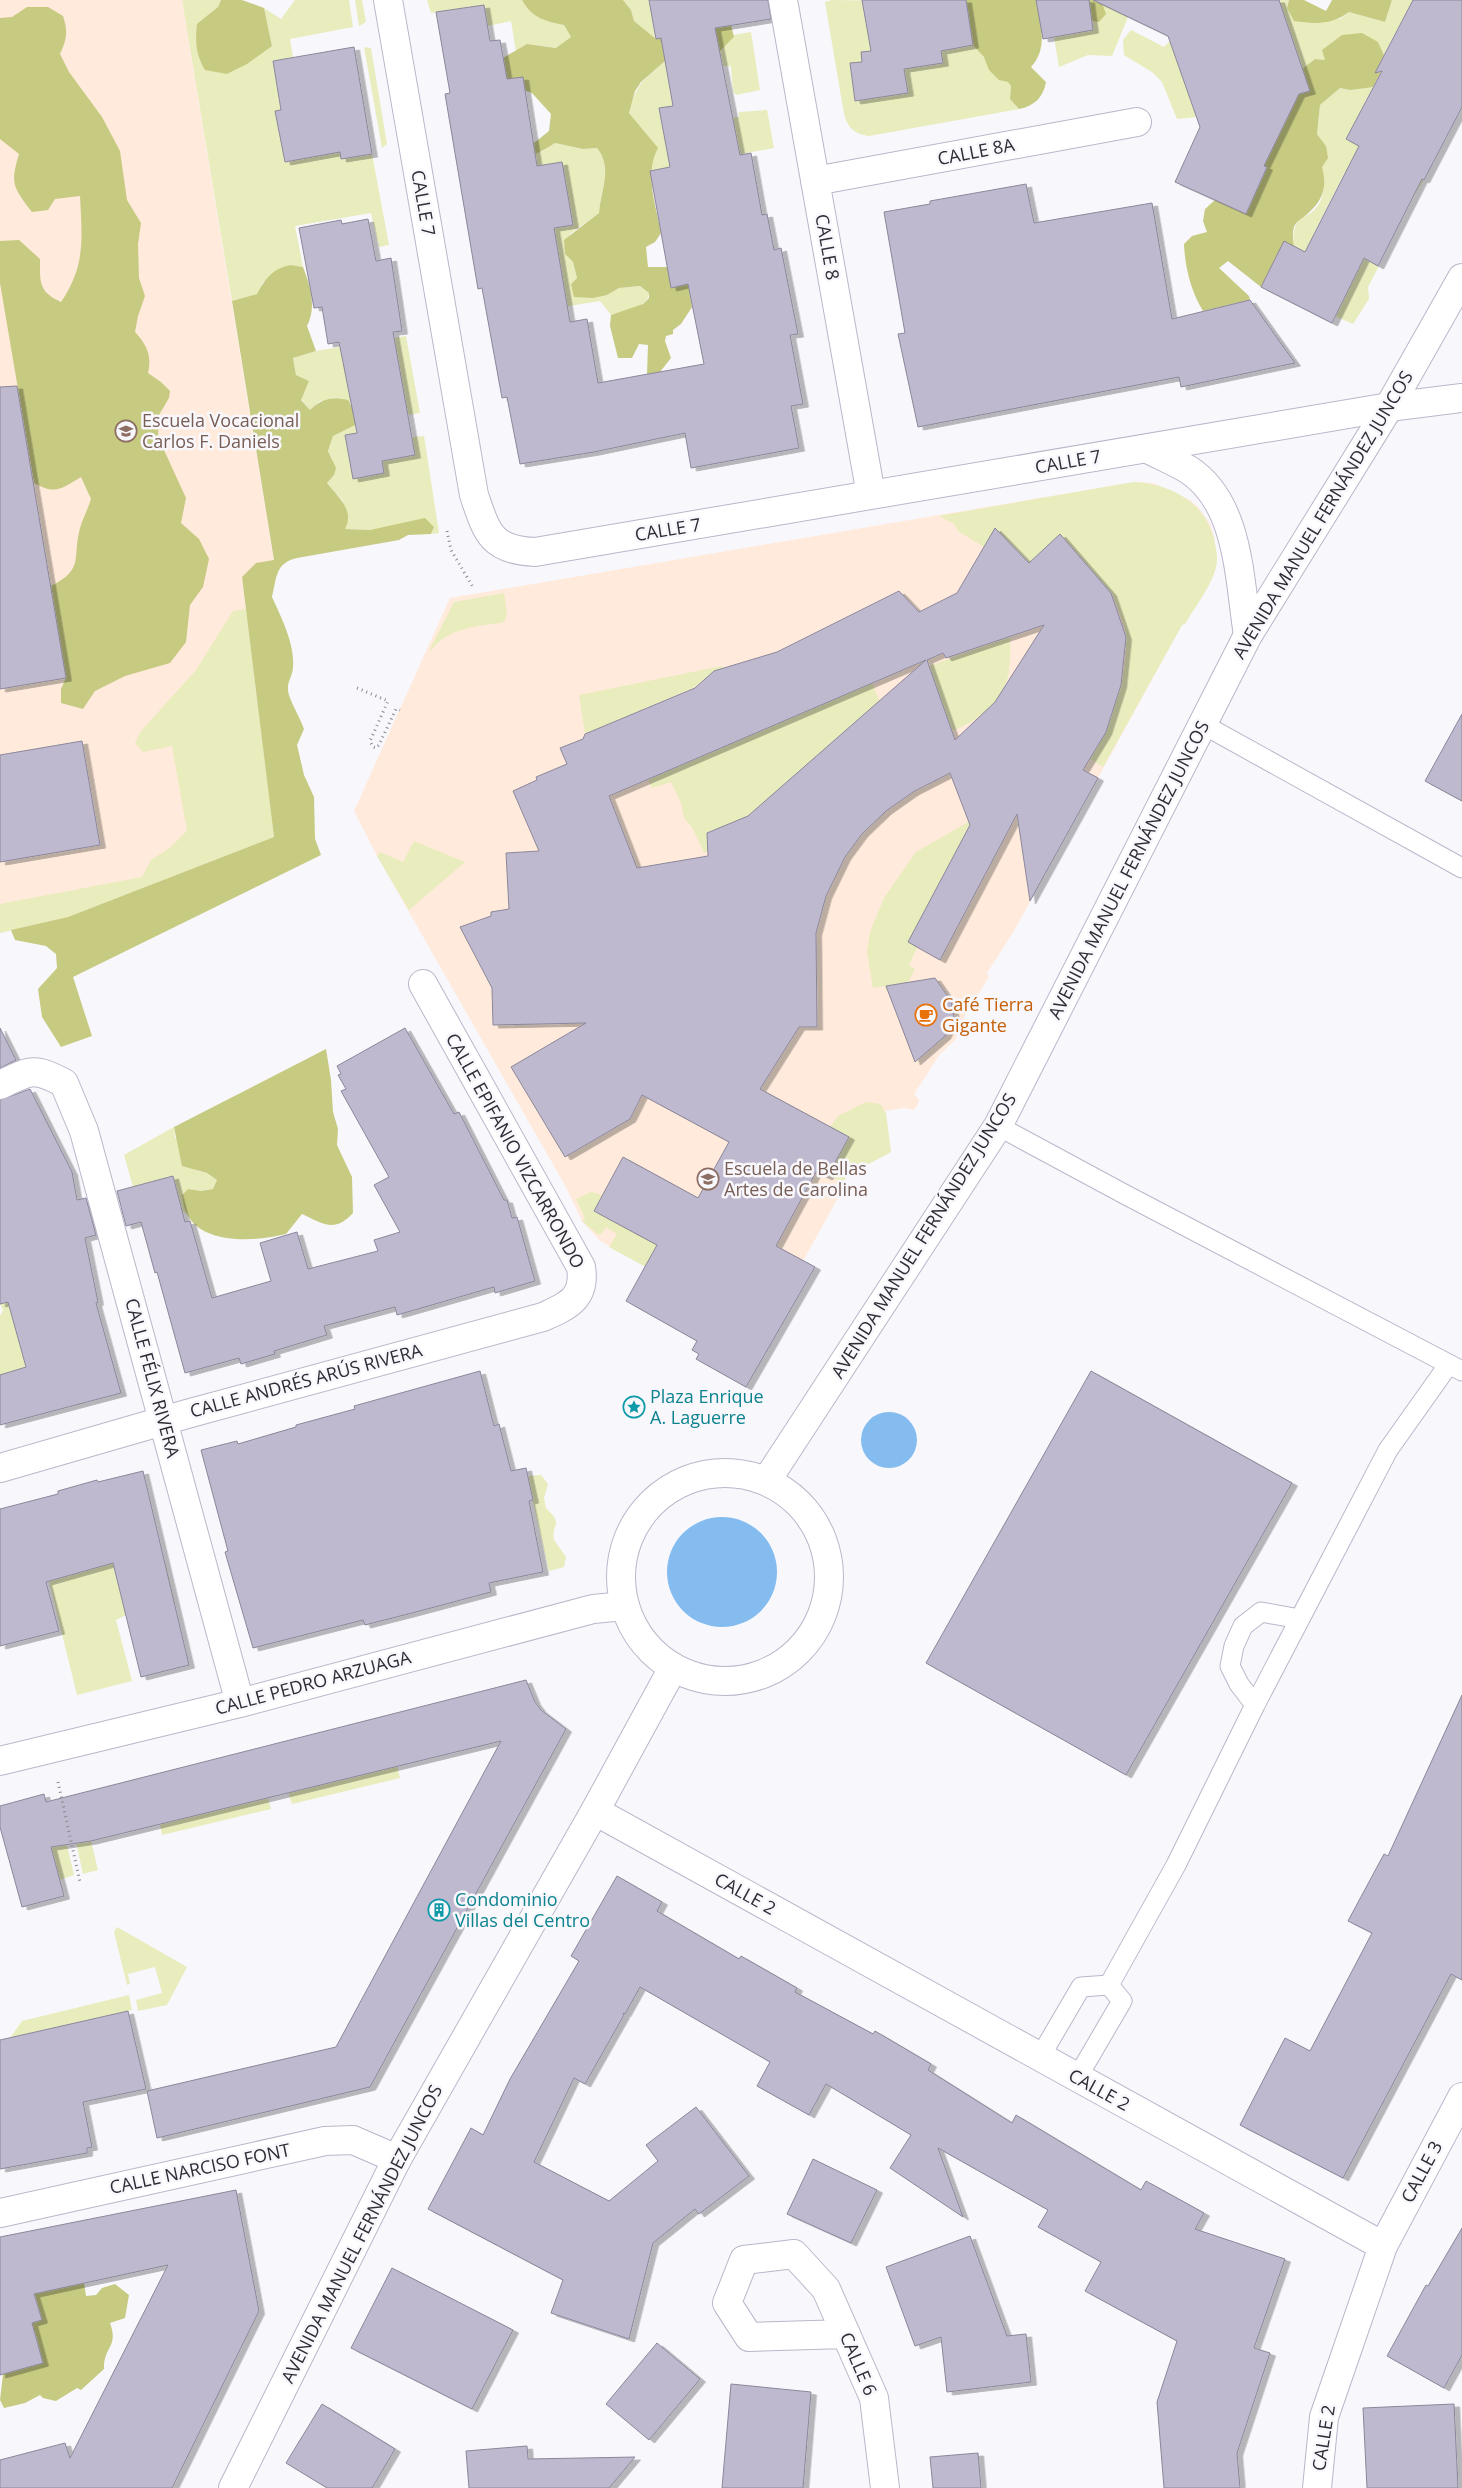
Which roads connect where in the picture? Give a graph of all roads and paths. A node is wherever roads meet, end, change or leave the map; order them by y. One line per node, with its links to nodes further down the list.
1 (388, 0): 9 (street, CALLE 7)
2 (783, 0): 4 (street, CALLE 8)
3 (1137, 122): 4 (street, CALLE 8A)
4 (815, 180): 9 (street, CALLE 8)
5 (1462, 278): 7 (street, AVENIDA MANUEL FERNÁNDEZ JUNCOS)
6 (1462, 398): 7 (street, CALLE 7)
7 (1388, 407): 8 (street, CALLE 7); 10 (street, AVENIDA MANUEL FERNÁNDEZ JUNCOS)
8 (1148, 448): 9 (street, CALLE 7); 10 (street)
9 (871, 495)
10 (1248, 635): 13 (street, AVENIDA MANUEL FERNÁNDEZ JUNCOS)
11 (357, 688): 12 (path)
12 (400, 710)
13 (1204, 725): 14 (lane); 17 (street, AVENIDA MANUEL FERNÁNDEZ JUNCOS)
14 (1462, 868)
15 (423, 984): 18 (street, CALLE EPIFANIO VIZCARRONDO)
16 (0, 1085): 20 (street, CALLE FÉLIX RIVERA)
17 (998, 1126): 19 (lane); 22 (street, AVENIDA MANUEL FERNÁNDEZ JUNCOS)
18 (498, 1329): 20 (street, CALLE ANDRÉS ARÚS RIVERA)
19 (1455, 1368): 24 (lane)
20 (164, 1420): 21 (street, CALLE ANDRÉS ARÚS RIVERA); 26 (street, CALLE FÉLIX RIVERA)
21 (0, 1468)
22 (767, 1480): 23 (street); 25 (street)
23 (625, 1606): 25 (street); 26 (street, CALLE PEDRO ARZUAGA)
24 (1300, 1619): 27 (lane); 27 (lane)
25 (673, 1668): 30 (street, AVENIDA MANUEL FERNÁNDEZ JUNCOS)
26 (240, 1702): 28 (street, CALLE PEDRO ARZUAGA)
27 (1255, 1704): 32 (lane)
28 (0, 1761)
29 (58, 1781): 31 (path)
30 (595, 1812): 33 (street, CALLE 2); 36 (street, AVENIDA MANUEL FERNÁNDEZ JUNCOS)
31 (80, 1882)
32 (1109, 1986): 33 (lane); 34 (lane)
33 (1040, 2057): 34 (street, CALLE 2)
34 (1077, 2078): 38 (street, CALLE 2)
35 (1462, 2097): 38 (street, CALLE 3)
36 (397, 2159): 37 (street, CALLE NARCISO FONT); 40 (street, AVENIDA MANUEL FERNÁNDEZ JUNCOS)
37 (0, 2213)
38 (1383, 2246): 42 (street, CALLE 2)
39 (846, 2334): 39 (street, CALLE 6); 41 (street, CALLE 6)
40 (233, 2488)
41 (885, 2488)
42 (1317, 2488)

